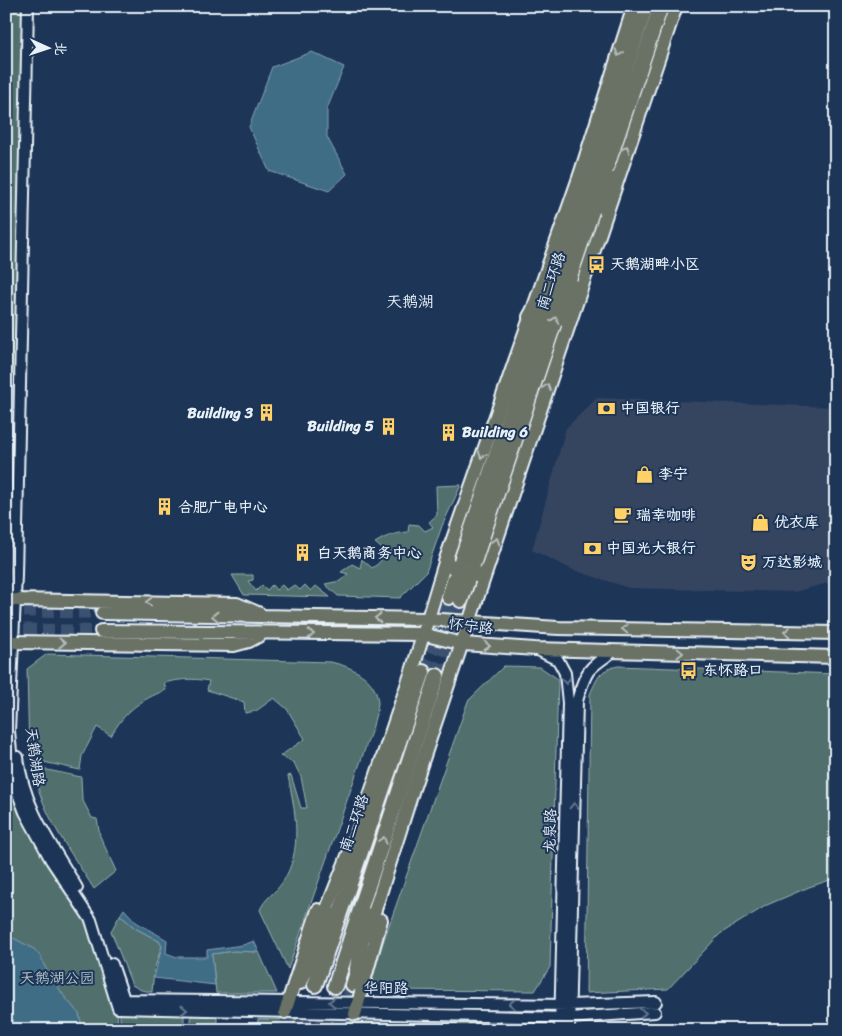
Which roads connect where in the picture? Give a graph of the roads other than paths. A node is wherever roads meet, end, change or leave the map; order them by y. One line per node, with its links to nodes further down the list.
1 (28, 6): 17 (street, 天鹅湖路)
2 (35, 6): 17 (street, 天鹅湖路)
3 (634, 6): 7 (main road, one-way to 7)
4 (646, 6): 9 (highway, 南二环路)
5 (661, 6): 9 (highway, 南二环路)
6 (676, 6): 8 (main road, one-way to 6)
7 (580, 175): 9 (highway); 10 (main road)
8 (616, 179): 9 (highway); 11 (main road)
9 (572, 251): 10 (highway); 11 (highway); 13 (highway, 南二环路)
10 (530, 317): 12 (main road, one-way to 12)
11 (568, 322): 14 (main road, one-way to 11)
12 (446, 559): 14 (main road); 20 (main road)
13 (467, 563)
14 (486, 571): 21 (main road)
15 (461, 580): 16 (highway)
16 (455, 599)
17 (17, 600): 19 (main road, one-way to 17); 26 (street, 天鹅湖路)
18 (102, 614): 19 (main road, 怀宁路, one-way to 18)
19 (265, 617): 20 (main road, 怀宁路, one-way to 19)
20 (427, 619): 21 (main road, 怀宁路); 25 (main road)
21 (471, 621): 23 (main road, 怀宁路, one-way to 21); 27 (main road)
22 (101, 631): 24 (main road, 怀宁路)
23 (836, 633)
24 (263, 634): 25 (main road, 怀宁路, one-way to 25); 26 (main road, one-way to 24)
25 (422, 634): 27 (main road, 怀宁路); 31 (main road)
26 (16, 642): 41 (street, 天鹅湖路)
27 (464, 644): 28 (main road, 怀宁路, one-way to 28); 32 (main road)
28 (535, 649): 29 (main road, 怀宁路); 42 (street, 龙泉路, one-way to 42)
29 (614, 651): 30 (main road, 怀宁路, one-way to 30); 42 (street, 龙泉路, one-way to 29)
30 (836, 657)
31 (418, 670): 34 (highway, 南二环路); 37 (main road); 43 (main road)
32 (452, 674): 36 (main road); 44 (main road)
33 (437, 676): 35 (highway, one-way to 33)
34 (364, 844): 37 (highway); 38 (highway, 南二环路)
35 (373, 872): 36 (highway); 40 (highway)
36 (357, 968): 39 (main road)
37 (300, 984)
38 (315, 985)
39 (352, 985)
40 (335, 986)
41 (121, 1004): 43 (street, 华阳路)
42 (565, 1005): 44 (street, 华阳路, one-way to 44); 45 (street, 龙泉路); 45 (street, 华阳路, one-way to 42)
43 (286, 1007): 44 (street, 华阳路)
44 (356, 1008): 45 (street, 华阳路)
45 (565, 1018): 46 (street, 龙泉路); 47 (street, 龙泉路)
46 (560, 1030)
47 (569, 1030)

